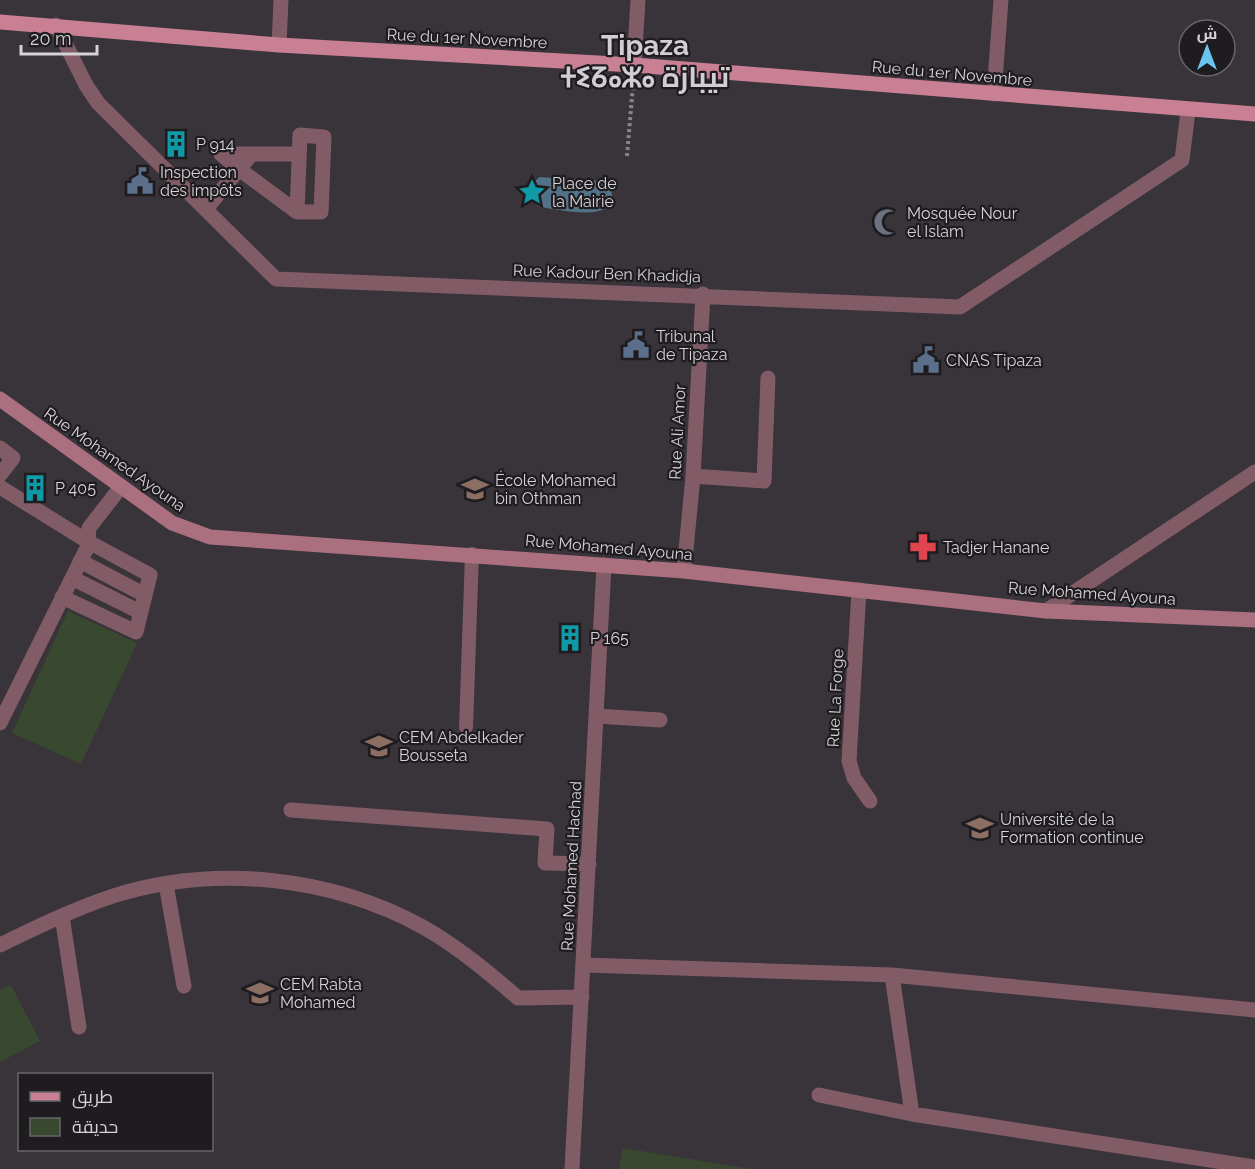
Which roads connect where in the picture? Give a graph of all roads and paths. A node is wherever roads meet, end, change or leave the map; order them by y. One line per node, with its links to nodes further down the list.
1 (281, 0): 6 (street)
2 (638, 0): 7 (street)
3 (1001, 0): 8 (street)
4 (0, 22): 5 (main road, Rue du 1er Novembre)
5 (56, 25): 6 (main road, Rue du 1er Novembre); 15 (street, Rue Kadour Ben Khadidja)
6 (279, 45): 7 (main road, Rue du 1er Novembre)
7 (634, 65): 8 (main road, Rue du 1er Novembre); 13 (path)
8 (994, 94): 9 (main road, Rue du 1er Novembre)
9 (1188, 111): 10 (main road, Rue du 1er Novembre); 17 (street, Rue Kadour Ben Khadidja)
10 (1255, 114)
11 (252, 154): 12 (street); 14 (street); 14 (street)
12 (299, 154): 16 (street); 16 (street)
13 (627, 156)
14 (239, 169): 15 (street); 16 (street)
15 (206, 209): 17 (street, Rue Kadour Ben Khadidja)
16 (297, 212)
17 (703, 294): 23 (street, Rue Ali Amor)
18 (768, 378): 23 (street)
19 (0, 399): 25 (main road, Rue Mohamed Ayouna)
20 (0, 448): 22 (street)
21 (1255, 472): 35 (street)
22 (0, 475)
23 (693, 476): 30 (street, Rue Ali Amor)
24 (0, 487): 26 (street)
25 (120, 488): 26 (street); 27 (main road, Rue Mohamed Ayouna)
26 (87, 541): 28 (street); 33 (street)
27 (472, 554): 29 (main road, Rue Mohamed Ayouna); 41 (lane)
28 (80, 561): 31 (street); 33 (street)
29 (604, 565): 30 (main road, Rue Mohamed Ayouna); 38 (street, Rue Mohamed Hachad)
30 (684, 571): 32 (main road, Rue Mohamed Ayouna)
31 (72, 578): 34 (street); 36 (street)
32 (859, 590): 35 (main road, Rue Mohamed Ayouna); 42 (street, Rue La Forge)
33 (145, 595): 36 (street)
34 (62, 597): 36 (street); 40 (street)
35 (1046, 611): 37 (main road, Rue Mohamed Ayouna)
36 (140, 612)
37 (1255, 620)
38 (596, 716): 39 (street); 44 (street, Rue Mohamed Hachad)
39 (660, 720)
40 (0, 723)
41 (465, 727)
42 (870, 801)
43 (291, 810): 44 (street)
44 (589, 864): 48 (street, Rue Mohamed Hachad)
45 (166, 884): 46 (street); 50 (street); 51 (street)
46 (62, 916): 47 (street); 53 (street)
47 (0, 945)
48 (584, 965): 49 (street); 51 (street, Rue Mohamed Hachad)
49 (892, 975): 52 (street); 55 (street)
50 (184, 986)
51 (582, 998): 57 (street, Rue Mohamed Hachad)
52 (1255, 1010)
53 (79, 1027)
54 (819, 1095): 55 (street)
55 (912, 1114): 56 (street)
56 (1255, 1167)
57 (572, 1169)

